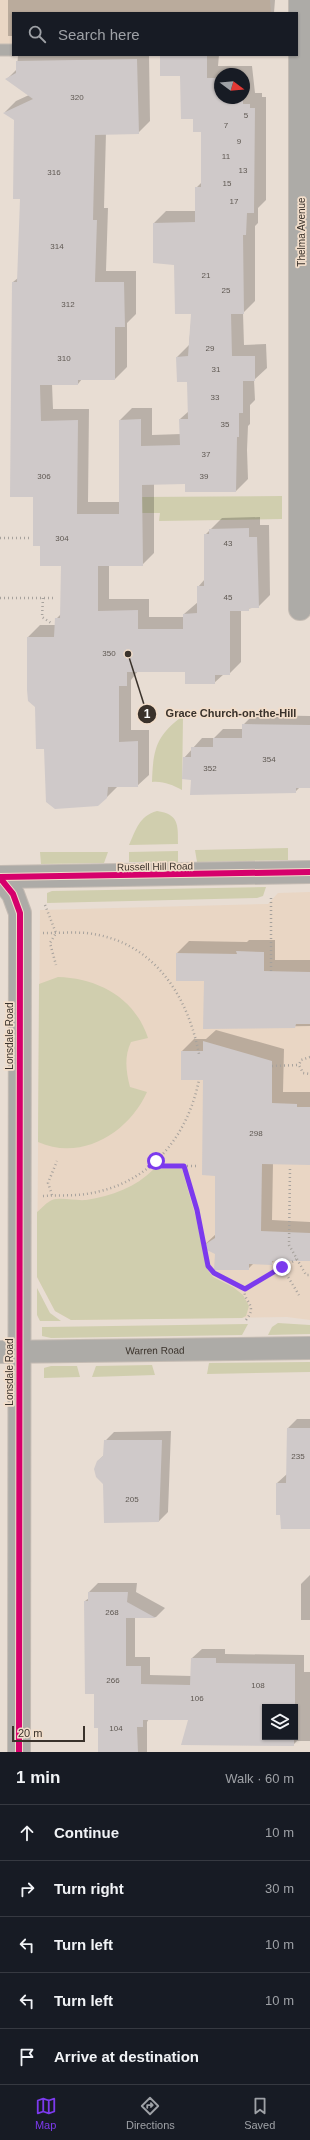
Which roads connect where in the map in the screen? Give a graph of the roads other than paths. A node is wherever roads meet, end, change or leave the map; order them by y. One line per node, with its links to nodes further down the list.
1 (300, 0): 4 (street, Thelma Avenue)
2 (0, 50): 3 (lane)
3 (12, 50)
4 (300, 609)
5 (310, 872): 6 (street, Russell Hill Road)
6 (0, 878): 8 (street, Lonsdale Road)
7 (310, 1348): 8 (street, Warren Road)
8 (10, 1353): 9 (street, Lonsdale Road)
9 (19, 1752)

